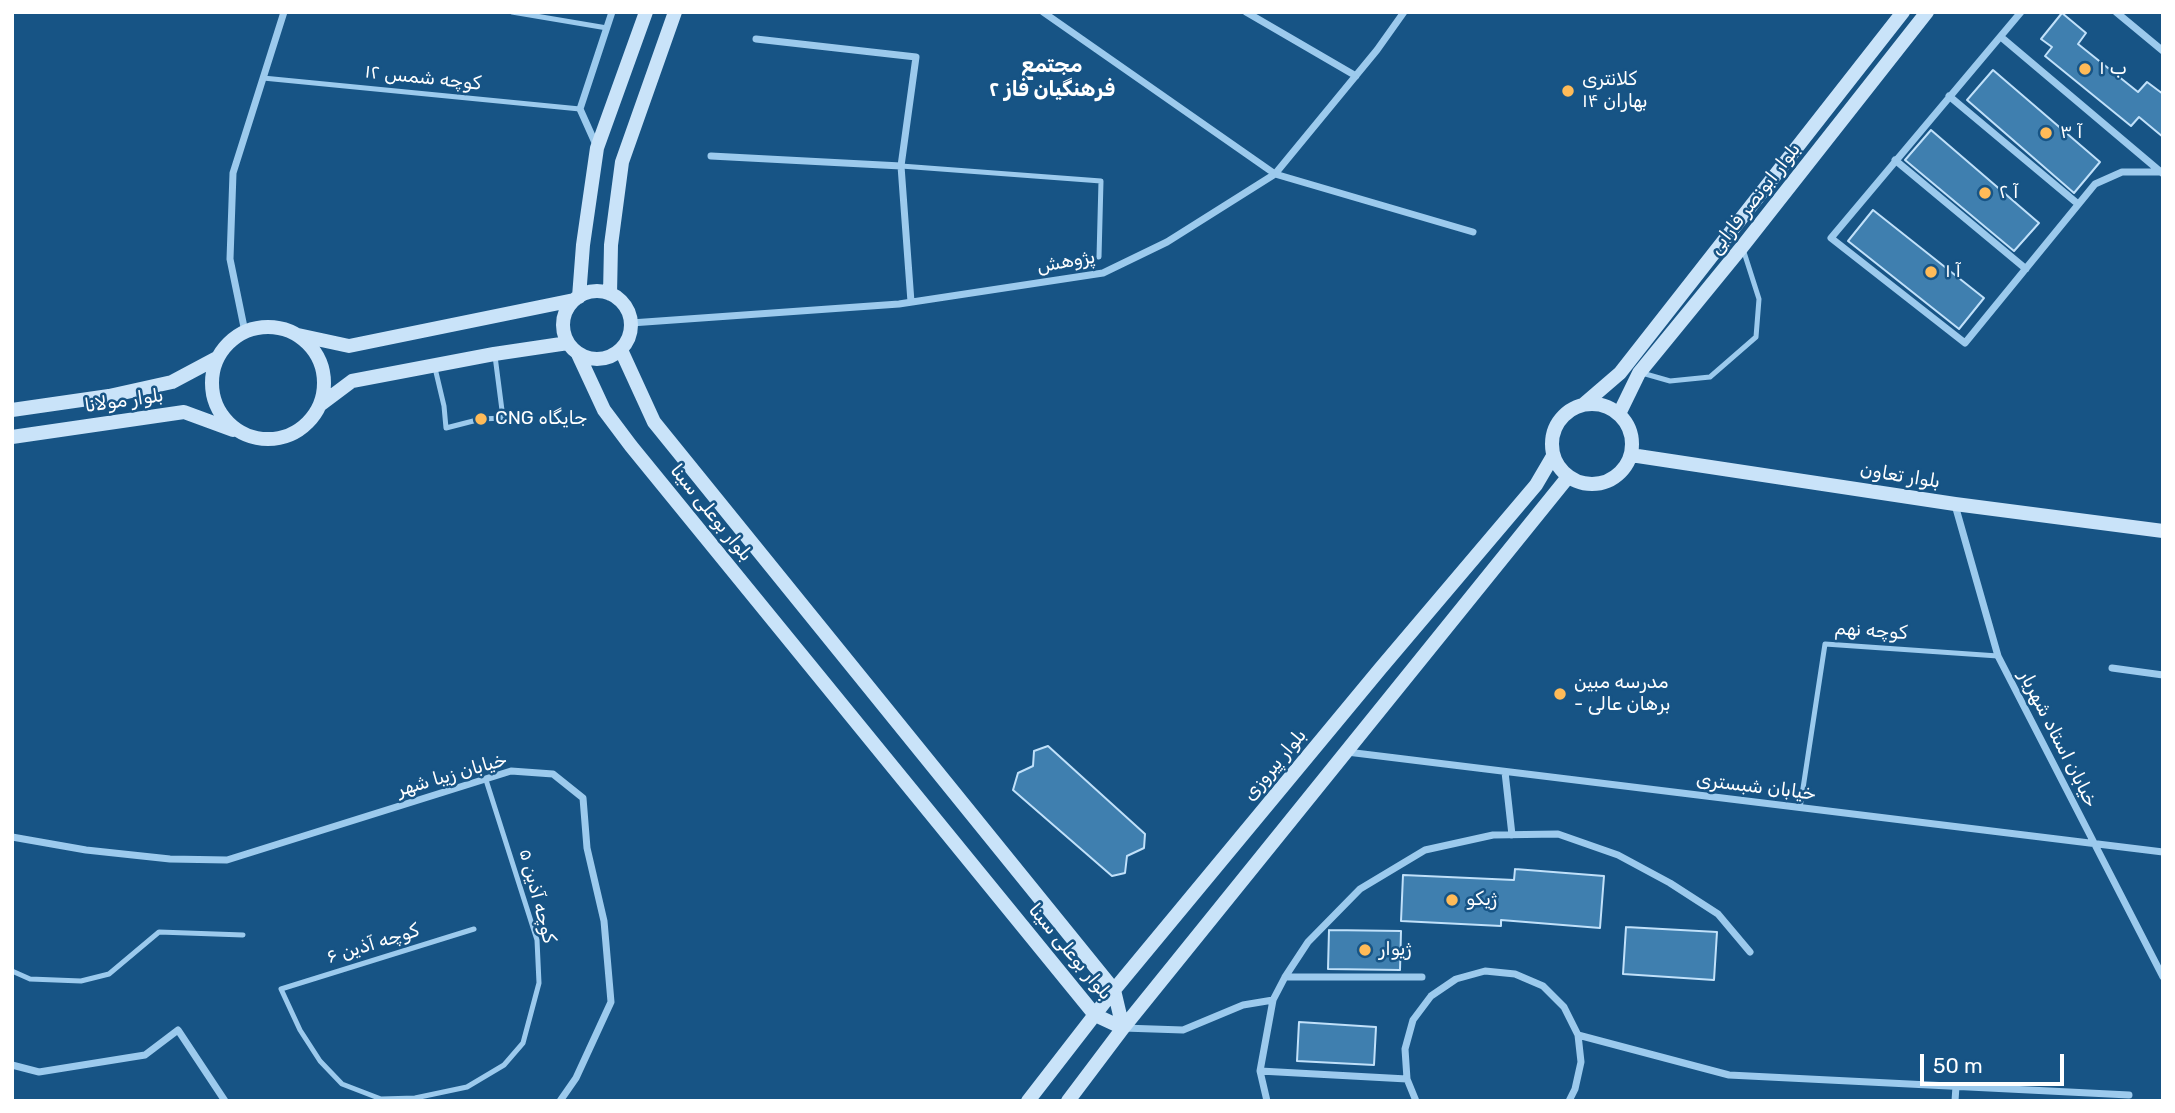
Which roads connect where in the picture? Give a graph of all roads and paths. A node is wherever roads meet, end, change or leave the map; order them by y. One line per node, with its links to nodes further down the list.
1 (284, 12): 18 (street)
2 (512, 12): 13 (lane)
3 (612, 12): 13 (street)
4 (646, 12): 21 (street)
5 (675, 12): 33 (street)
6 (1043, 12): 26 (street)
7 (1246, 12): 17 (street)
8 (1405, 12): 17 (street, پژوهش)
9 (1903, 12): 29 (street, بلوار ابونصر فارابی)
10 (1927, 12): 30 (street, بلوار ابونصر فارابی)
11 (2021, 12): 14 (street)
12 (2116, 12): 16 (street)
13 (607, 28): 20 (street)
14 (2001, 37): 19 (street); 25 (street)
15 (756, 39): 24 (street)
16 (2163, 51)
17 (1356, 76): 26 (street, پژوهش)
18 (263, 78): 20 (lane, کوچه شمس ۱۲); 37 (street)
19 (1948, 96): 23 (street); 27 (street)
20 (580, 109): 21 (street)
21 (597, 148): 34 (street)
22 (711, 156): 24 (street)
23 (1895, 160): 32 (street); 32 (street)
24 (901, 166): 31 (lane); 35 (street)
25 (2162, 173): 27 (street)
26 (1275, 174): 28 (street); 35 (street, پژوهش)
27 (2078, 204): 32 (street)
28 (1473, 232)
29 (1728, 235): 30 (street); 45 (street, بلوار ابونصر فارابی)
30 (1742, 247): 44 (street, بلوار ابونصر فارابی); 44 (lane)
31 (1099, 257)
32 (2026, 269)
33 (610, 294): 34 (street); 36 (street)
34 (577, 298): 38 (street); 39 (street)
35 (911, 302): 36 (street, پژوهش)
36 (631, 323): 40 (street)
37 (245, 332): 38 (street); 42 (street)
38 (294, 334): 46 (street)
39 (573, 348): 40 (street); 41 (street); 77 (street, بلوار بوعلی سینا)
40 (621, 350): 75 (street, بلوار بوعلی سینا)
41 (495, 354): 43 (street); 43 (lane)
42 (217, 358): 47 (street, بلوار مولانا); 49 (street)
43 (434, 365): 46 (street)
44 (1639, 373): 48 (street, بلوار ابونصر فارابی)
45 (1584, 404): 48 (street); 52 (street)
46 (320, 405): 49 (street)
47 (12, 410)
48 (1619, 414): 51 (street)
49 (238, 432): 50 (street, بلوار مولانا)
50 (12, 437)
51 (1631, 455): 53 (street); 54 (street, بلوار تعاون)
52 (1553, 456): 53 (street); 75 (street, بلوار پیروزی)
53 (1568, 477): 59 (street)
54 (1955, 504): 55 (street, بلوار تعاون); 56 (street, خیابان استاد شهریار)
55 (2163, 531)
56 (1998, 656): 62 (lane, کوچه نهم); 65 (street, خیابان استاد شهریار)
57 (2112, 668): 58 (street)
58 (2163, 675)
59 (1346, 752): 60 (street, خیابان شبستری); 78 (street)
60 (1505, 772): 62 (street, خیابان شبستری); 63 (street)
61 (486, 780): 64 (street, خیابان زیبا شهر); 74 (lane, کوچه آذین ۵); 86 (street, خیابان زیبا شهر)
62 (1800, 808): 65 (street, خیابان شبستری)
63 (1512, 835): 69 (street); 71 (street)
64 (12, 837)
65 (2094, 843): 66 (street, خیابان شبستری); 73 (street, خیابان استاد شهریار)
66 (2163, 852)
67 (474, 929): 74 (lane, کوچه آذین ۶)
68 (243, 935): 70 (lane)
69 (1750, 952)
70 (12, 971)
71 (1285, 977): 72 (street); 76 (street)
72 (1422, 977)
73 (2163, 977)
74 (281, 989)
75 (1114, 990): 77 (street, بلوار پیروزی); 78 (street, بلوار بوعلی سینا)
76 (1273, 1000): 78 (street); 81 (street)
77 (1095, 1015): 78 (street, بلوار بوعلی سینا); 87 (street, بلوار پیروزی)
78 (1123, 1028): 88 (street)
79 (1578, 1035): 82 (street); 83 (street); 91 (street)
80 (12, 1065): 85 (street)
81 (1260, 1071): 82 (street); 89 (street)
82 (1407, 1079): 90 (street)
83 (1956, 1086): 84 (street); 92 (street)
84 (2129, 1095)
85 (225, 1101)
86 (561, 1101)
87 (1028, 1101)
88 (1068, 1101)
89 (1267, 1101)
90 (1416, 1101)
91 (1569, 1101)
92 (1955, 1101)

